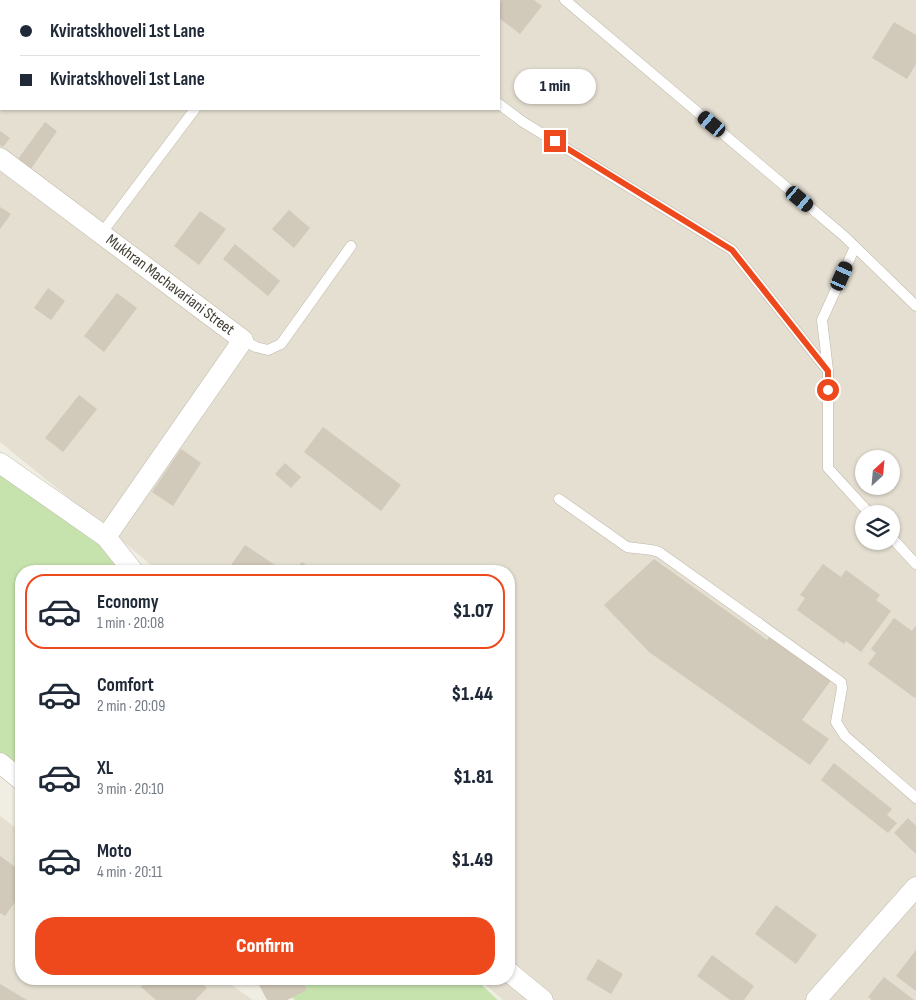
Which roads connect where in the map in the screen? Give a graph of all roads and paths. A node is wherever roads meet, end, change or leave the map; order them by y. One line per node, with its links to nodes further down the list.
1 (565, 0): 7 (lane)
2 (500, 105): 10 (lane)
3 (194, 110): 5 (lane)
4 (0, 158): 5 (street, Mukhran Machavariani Street)
5 (101, 234): 9 (street, Mukhran Machavariani Street)
6 (351, 246): 9 (lane)
7 (855, 247): 8 (lane); 10 (lane)
8 (916, 306)
9 (243, 340): 14 (street, Mukhran Machavariani Street)
10 (828, 371): 13 (lane)
11 (0, 463): 14 (street)
12 (560, 500): 20 (lane)
13 (862, 505)
14 (106, 537): 17 (street)
15 (900, 547): 16 (lane)
16 (916, 564)
17 (128, 565)
18 (0, 763): 19 (street)
19 (15, 775)
20 (916, 798)
21 (916, 887): 24 (street)
22 (515, 977): 23 (street)
23 (543, 1000)
24 (816, 1000)

